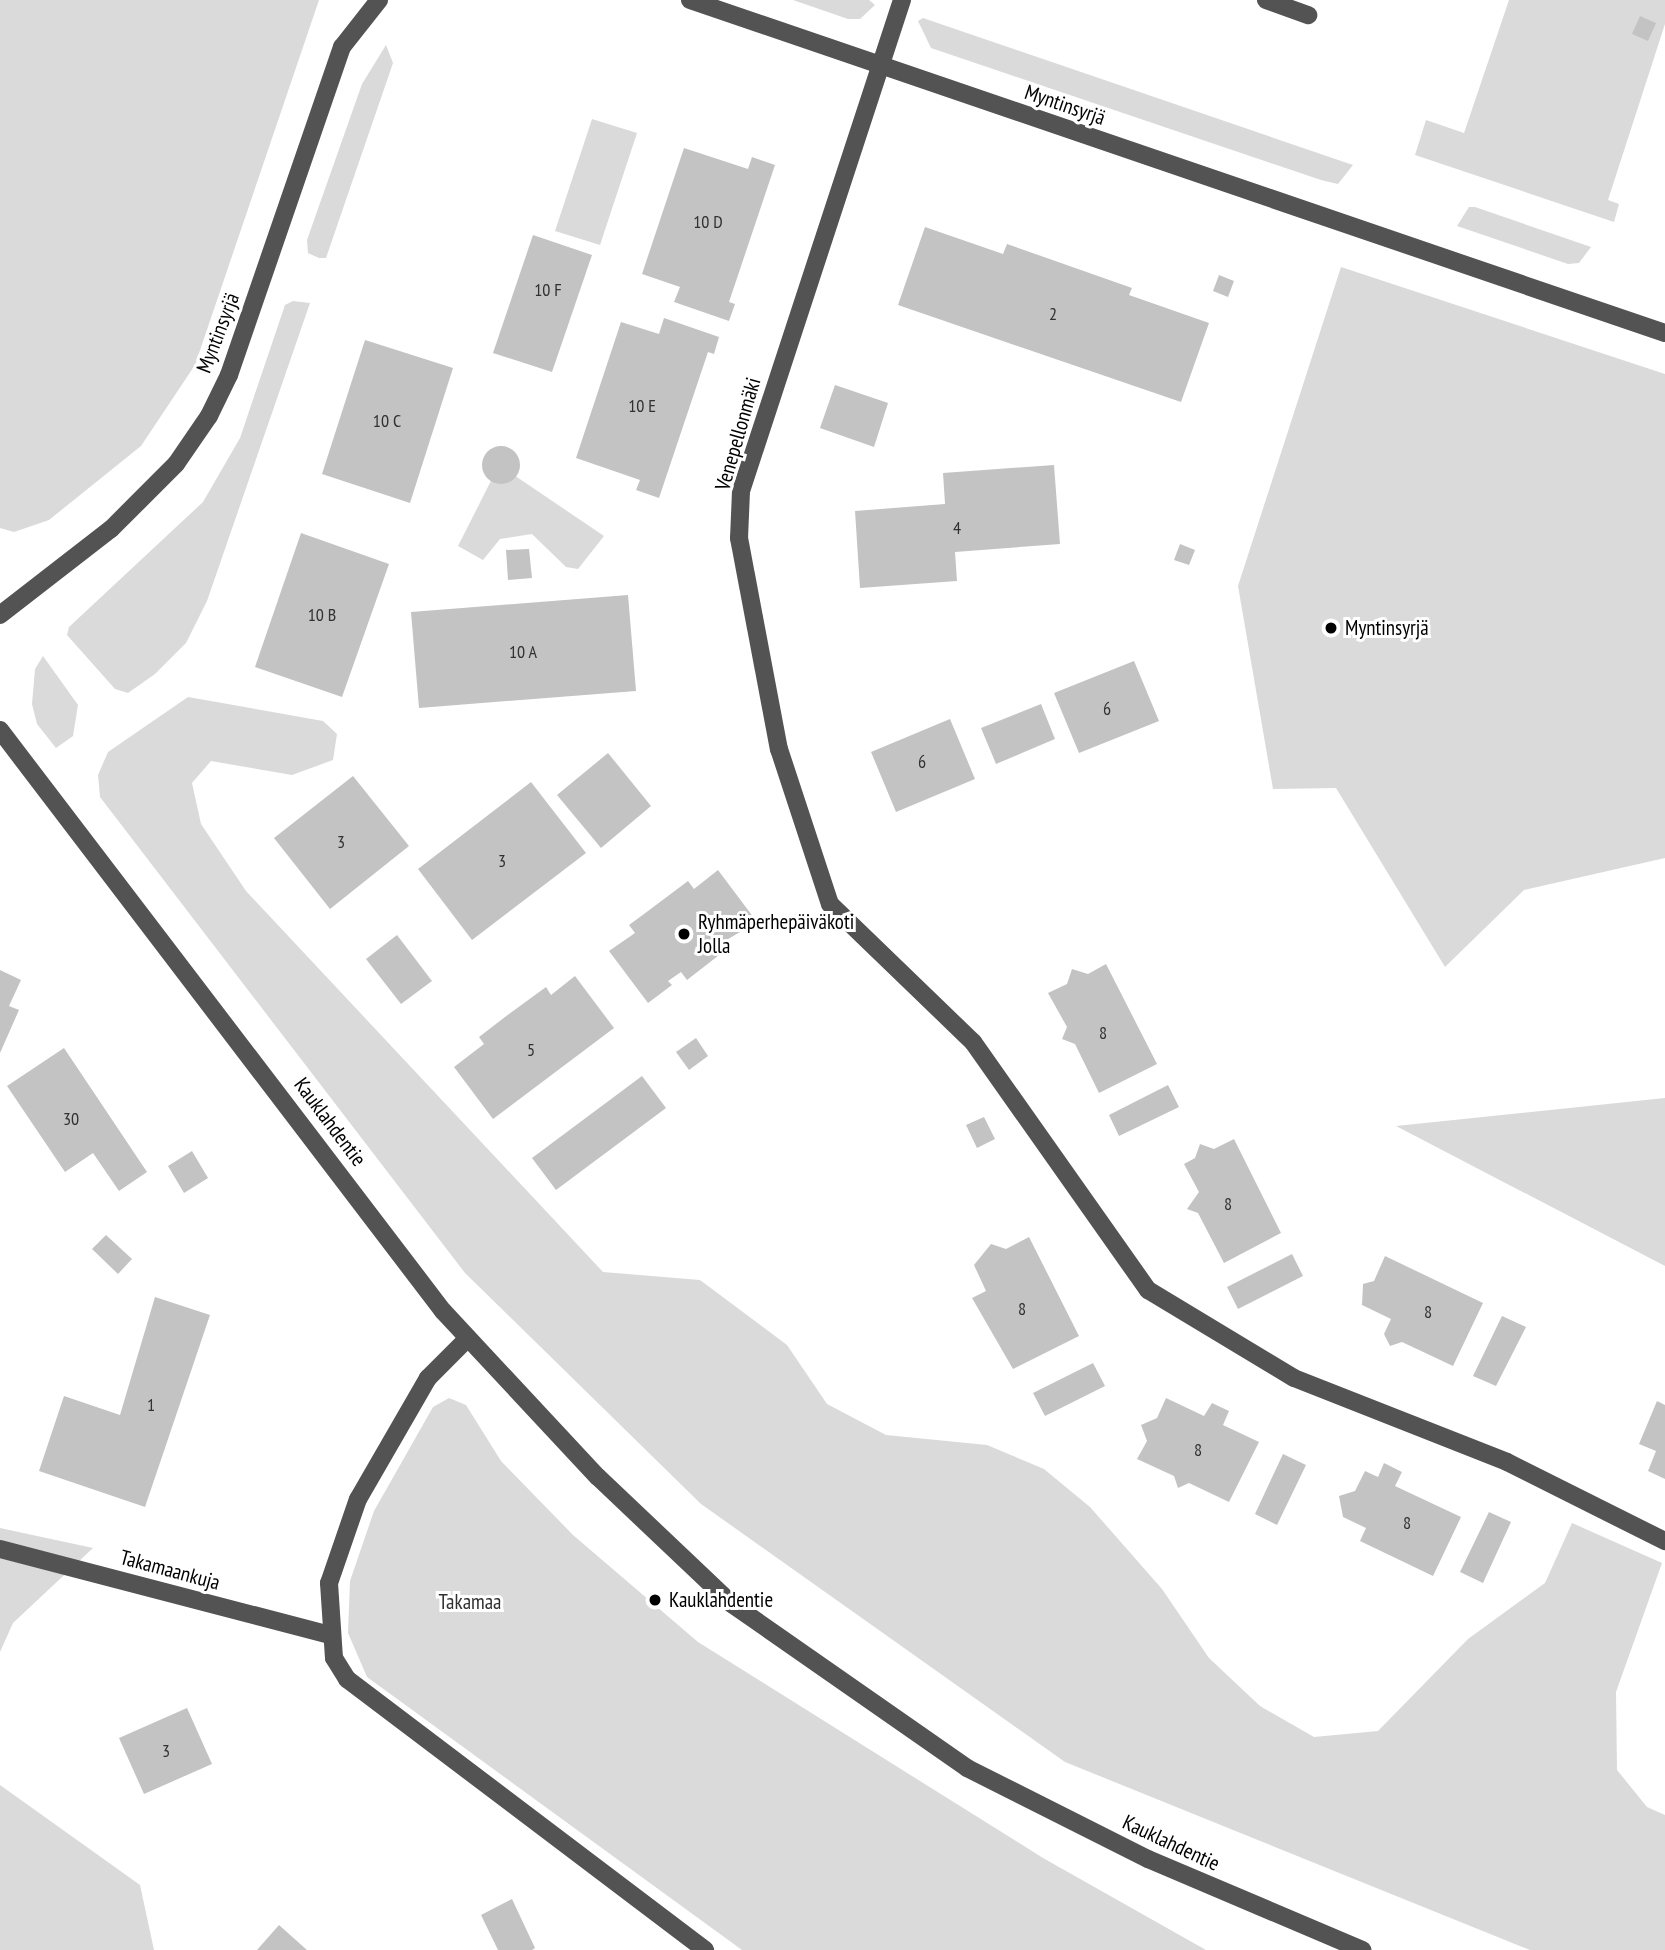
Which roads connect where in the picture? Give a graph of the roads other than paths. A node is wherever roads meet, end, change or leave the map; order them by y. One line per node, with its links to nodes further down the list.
1 (690, 0): 6 (street, Myntinsyrjä)
2 (902, 0): 6 (street, Venepellonmäki)
3 (1266, 0): 5 (street)
4 (377, 1): 8 (street, Myntinsyrjä)
5 (1308, 15)
6 (880, 64): 7 (street, Myntinsyrjä); 11 (street, Venepellonmäki)
7 (1665, 333)
8 (0, 615)
9 (0, 730): 10 (street, Kauklahdentie)
10 (468, 1338): 13 (street); 15 (street, Kauklahdentie)
11 (1665, 1541)
12 (0, 1549): 13 (street, Takamaankuja)
13 (329, 1635): 14 (street)
14 (705, 1950)
15 (1362, 1950)

